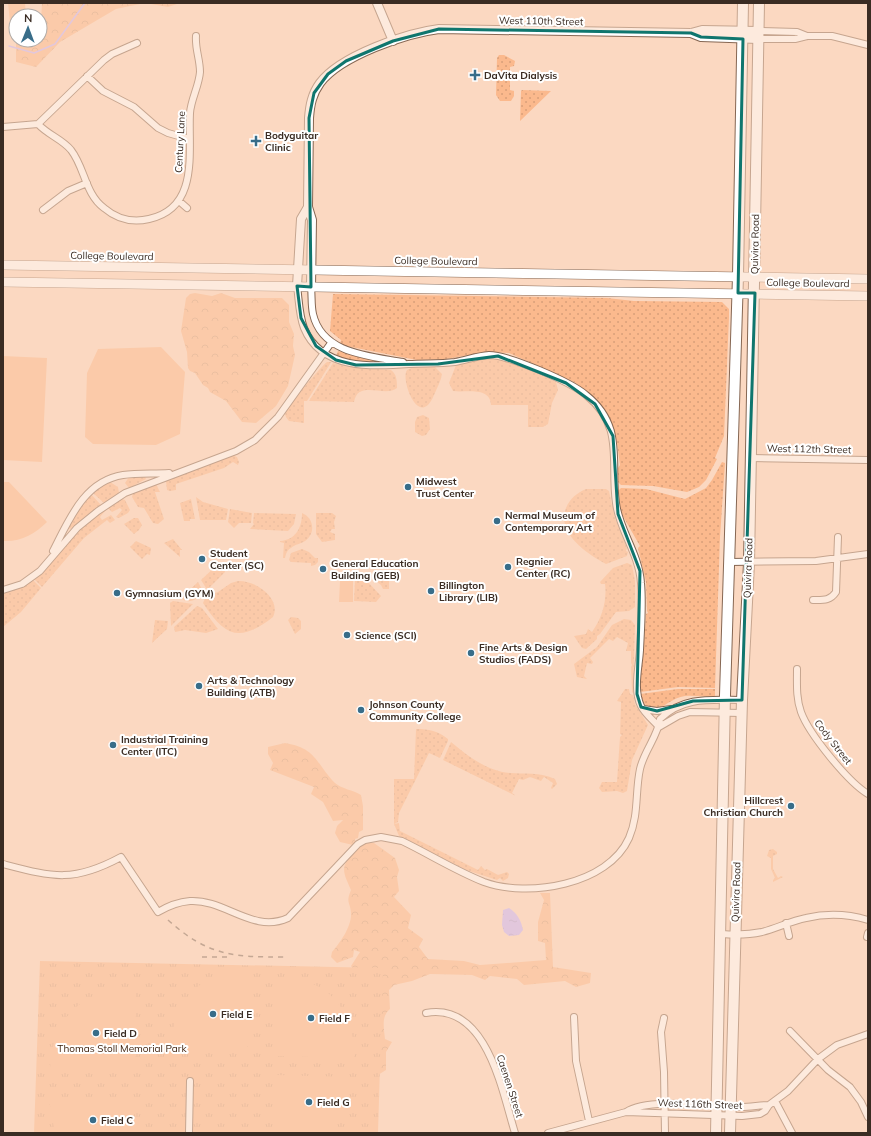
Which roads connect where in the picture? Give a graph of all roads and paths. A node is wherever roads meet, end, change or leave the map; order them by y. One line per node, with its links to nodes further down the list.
1 (377, 3): 7 (street)
2 (743, 3): 4 (main road, Quivira Road)
3 (759, 3): 5 (main road, Quivira Road)
4 (743, 34): 5 (street, West 110th Street); 7 (street, West 110th Street); 22 (main road, Quivira Road)
5 (758, 35): 9 (street, West 110th Street); 23 (main road, Quivira Road)
6 (196, 36): 13 (street, Century Lane)
7 (393, 41): 16 (street, West 110th Street)
8 (137, 43): 10 (street)
9 (868, 44)
10 (88, 76): 11 (street); 13 (street)
11 (38, 124): 12 (street); 14 (street, Century Lane)
12 (3, 126)
13 (189, 139): 15 (street, Century Lane)
14 (87, 183): 15 (street, Century Lane); 18 (street)
15 (179, 200): 17 (street)
16 (308, 207): 20 (street); 21 (street)
17 (187, 208)
18 (43, 210)
19 (3, 265): 20 (main road, College Boulevard)
20 (298, 270): 21 (main road, College Boulevard); 26 (street)
21 (311, 270): 22 (main road, College Boulevard); 27 (street)
22 (738, 276): 23 (main road, College Boulevard); 28 (main road, Quivira Road)
23 (755, 277): 24 (main road, College Boulevard); 29 (main road, Quivira Road)
24 (868, 279)
25 (3, 282): 26 (main road, College Boulevard)
26 (297, 286): 27 (main road, College Boulevard); 32 (street)
27 (311, 286): 28 (main road, College Boulevard); 31 (street)
28 (738, 293): 29 (main road, College Boulevard); 40 (main road, Quivira Road)
29 (755, 293): 30 (main road, College Boulevard); 34 (main road, Quivira Road)
30 (868, 296)
31 (331, 343): 32 (street); 33 (street)
32 (325, 354): 33 (street); 36 (street)
33 (412, 364): 49 (street)
34 (750, 458): 35 (street, West 112th Street); 42 (main road, Quivira Road)
35 (868, 460)
36 (179, 472): 41 (street); 41 (street)
37 (838, 537): 39 (street)
38 (868, 554): 39 (street)
39 (838, 559): 42 (street); 44 (street)
40 (729, 562): 42 (street); 46 (main road, Quivira Road)
41 (47, 563): 43 (street)
42 (749, 563): 47 (main road, Quivira Road)
43 (3, 590)
44 (813, 600)
45 (797, 669): 53 (street, Cody Street)
46 (725, 700): 47 (street); 48 (street); 50 (main road, Quivira Road)
47 (742, 700): 51 (main road, Quivira Road)
48 (672, 708): 49 (street); 52 (street)
49 (643, 709): 52 (street)
50 (725, 712): 51 (street); 52 (street); 57 (main road, Quivira Road)
51 (742, 713): 58 (main road, Quivira Road)
52 (659, 727): 54 (street)
53 (868, 794)
54 (3, 864)
55 (868, 920): 56 (street)
56 (786, 924): 58 (street); 59 (street)
57 (722, 934): 58 (street); 69 (main road, Quivira Road)
58 (735, 935): 70 (main road, Quivira Road)
59 (789, 936)
60 (426, 1013): 76 (street, Caenen Street)
61 (574, 1017): 74 (street)
62 (664, 1018): 68 (street)
63 (790, 1031): 65 (street)
64 (868, 1034): 65 (street, West 116th Street)
65 (818, 1059): 67 (street, West 116th Street); 73 (street)
66 (190, 1081): 75 (street)
67 (775, 1101): 70 (street, West 116th Street); 81 (street)
68 (664, 1105): 69 (street, West 116th Street); 71 (street, West 116th Street); 72 (street)
69 (717, 1110): 70 (street, West 116th Street); 72 (street, West 116th Street); 79 (main road, Quivira Road)
70 (731, 1111): 80 (main road, Quivira Road)
71 (626, 1112): 72 (street, West 116th Street); 74 (street, West 116th Street)
72 (665, 1112): 78 (street)
73 (868, 1117)
74 (589, 1121): 77 (street, West 116th Street)
75 (189, 1133)
76 (515, 1133)
77 (551, 1133)
78 (665, 1133)
79 (716, 1133)
80 (730, 1133)
81 (792, 1133)

